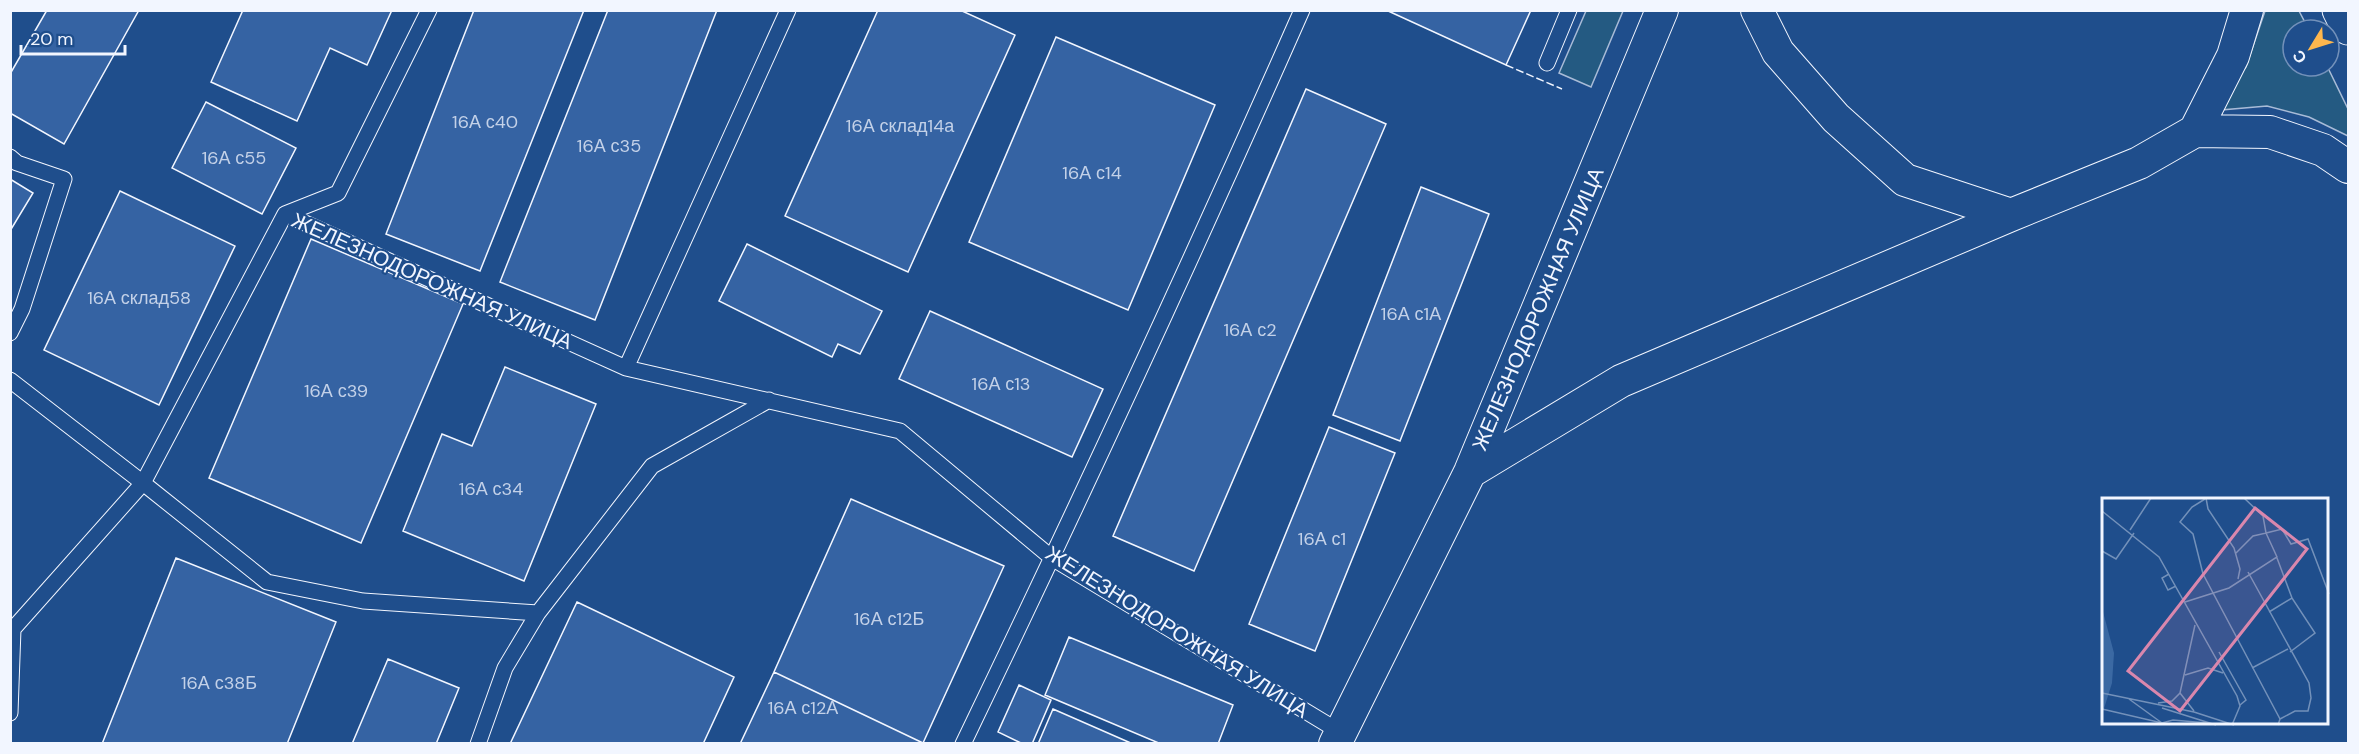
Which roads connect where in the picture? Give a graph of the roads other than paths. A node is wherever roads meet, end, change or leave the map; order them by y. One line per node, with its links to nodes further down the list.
1 (429, 10): 14 (lane)
2 (788, 10): 17 (lane)
3 (1302, 10): 22 (lane)
4 (1569, 10): 10 (lane)
5 (1662, 10): 20 (street, ЖЕЛЕЗНОДОРОЖНАЯ УЛИЦА)
6 (1757, 10): 15 (street)
7 (2247, 10): 11 (street)
8 (2339, 10): 9 (main road)
9 (2349, 28)
10 (1547, 63)
11 (2195, 131): 13 (street); 15 (street)
12 (10, 157): 16 (lane)
13 (2349, 167)
14 (285, 214): 17 (lane, ЖЕЛЕЗНОДОРОЖНАЯ УЛИЦА); 21 (lane, ЖЕЛЕЗНОДОРОЖНАЯ УЛИЦА)
15 (2011, 215): 20 (street)
16 (10, 333)
17 (626, 368): 19 (lane, ЖЕЛЕЗНОДОРОЖНАЯ УЛИЦА)
18 (10, 380): 21 (lane)
19 (770, 400): 22 (lane, ЖЕЛЕЗНОДОРОЖНАЯ УЛИЦА); 23 (lane)
20 (1470, 472): 25 (street, ЖЕЛЕЗНОДОРОЖНАЯ УЛИЦА)
21 (143, 483): 23 (lane); 24 (lane, ЖЕЛЕЗНОДОРОЖНАЯ УЛИЦА)
22 (1052, 558): 25 (lane, ЖЕЛЕЗНОДОРОЖНАЯ УЛИЦА); 27 (lane)
23 (538, 613): 26 (lane)
24 (10, 713)
25 (1338, 738)
26 (478, 744)
27 (963, 744)

